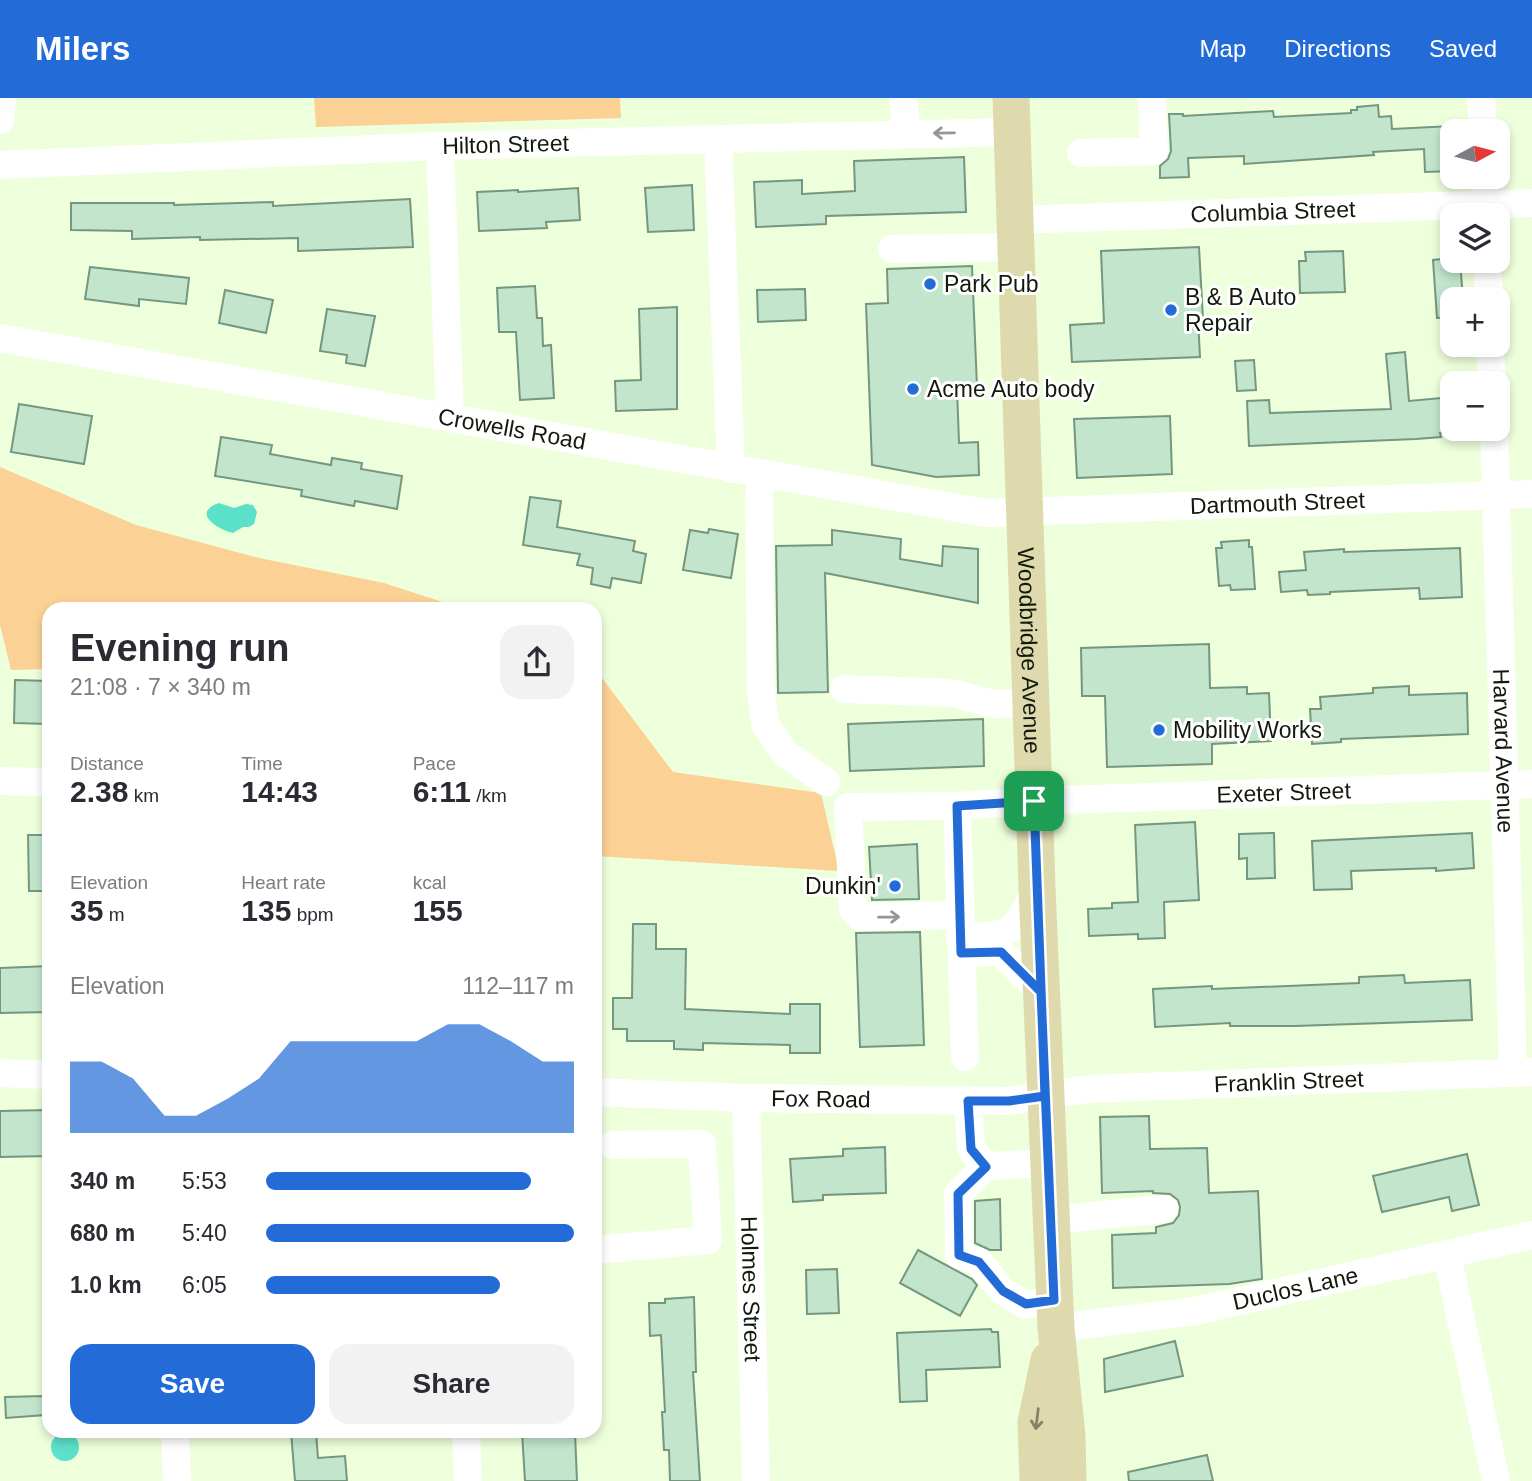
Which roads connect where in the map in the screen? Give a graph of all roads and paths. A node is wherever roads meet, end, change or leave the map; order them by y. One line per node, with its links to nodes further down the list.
1 (2, 98): 7 (street)
2 (903, 98): 8 (street)
3 (1152, 98): 11 (street)
4 (1481, 98): 6 (street)
5 (1012, 115): 8 (street, Hilton Street, one-way to 8); 16 (main road, Woodbridge Avenue)
6 (1482, 119)
7 (0, 120)
8 (907, 134): 9 (street, Hilton Street)
9 (718, 141): 10 (street, Hilton Street); 21 (street)
10 (440, 146): 12 (street, Hilton Street); 19 (street)
11 (1082, 153)
12 (0, 164)
13 (1532, 203): 14 (street, Columbia Street)
14 (1510, 206)
15 (1440, 212): 16 (street, Columbia Street)
16 (1016, 233): 17 (street, Columbia Street); 25 (main road, Woodbridge Avenue)
17 (892, 249)
18 (0, 338): 19 (street, Crowells Road)
19 (450, 417): 21 (street, Crowells Road)
20 (1494, 441): 24 (street, Harvard Avenue)
21 (731, 469): 22 (street, Crowells Road)
22 (761, 474): 25 (street, Crowells Road); 30 (street)
23 (1532, 494): 24 (street, Dartmouth Street)
24 (1496, 495): 25 (street, Dartmouth Street); 32 (street, Harvard Avenue)
25 (1025, 512): 27 (main road, Woodbridge Avenue)
26 (844, 689): 27 (street)
27 (1031, 702): 33 (main road, Woodbridge Avenue)
28 (0, 781): 29 (street)
29 (42, 782)
30 (826, 782)
31 (1532, 784): 32 (street, Exeter Street)
32 (1503, 785): 33 (street, Exeter Street); 39 (street, Harvard Avenue)
33 (1034, 801): 34 (street, Exeter Street); 35 (main road, Woodbridge Avenue)
34 (957, 806): 36 (street); 36 (street, Exeter Street, one-way to 36)
35 (1037, 888): 36 (street); 37 (main road, Woodbridge Avenue)
36 (960, 935): 37 (street); 38 (street)
37 (1041, 992): 43 (main road, Woodbridge Avenue)
38 (965, 1057)
39 (1523, 1072): 43 (street, Franklin Street)
40 (0, 1073): 41 (street)
41 (42, 1075)
42 (602, 1092): 44 (street, Fox Road)
43 (1045, 1096): 45 (street, Fox Road); 47 (main road, Woodbridge Avenue)
44 (746, 1098): 45 (street, Fox Road); 50 (street, Holmes Street)
45 (968, 1101): 48 (street)
46 (613, 1145): 51 (street)
47 (1049, 1163): 48 (street); 52 (main road, Woodbridge Avenue)
48 (986, 1167): 56 (street, Duclos Lane)
49 (1164, 1209): 52 (street)
50 (749, 1211): 51 (street); 61 (street, Holmes Street)
51 (707, 1216): 54 (street)
52 (1051, 1220): 56 (main road, Woodbridge Avenue)
53 (1532, 1235): 55 (street, Duclos Lane)
54 (602, 1249)
55 (1447, 1255): 56 (street, Duclos Lane); 64 (street)
56 (1055, 1314): 62 (main road, Woodbridge Avenue, one-way to 62); 63 (main road, Woodbridge Avenue)
57 (175, 1438): 59 (street)
58 (466, 1438): 60 (street)
59 (177, 1481)
60 (468, 1481)
61 (757, 1481)
62 (1038, 1481)
63 (1068, 1481)
64 (1496, 1481)

